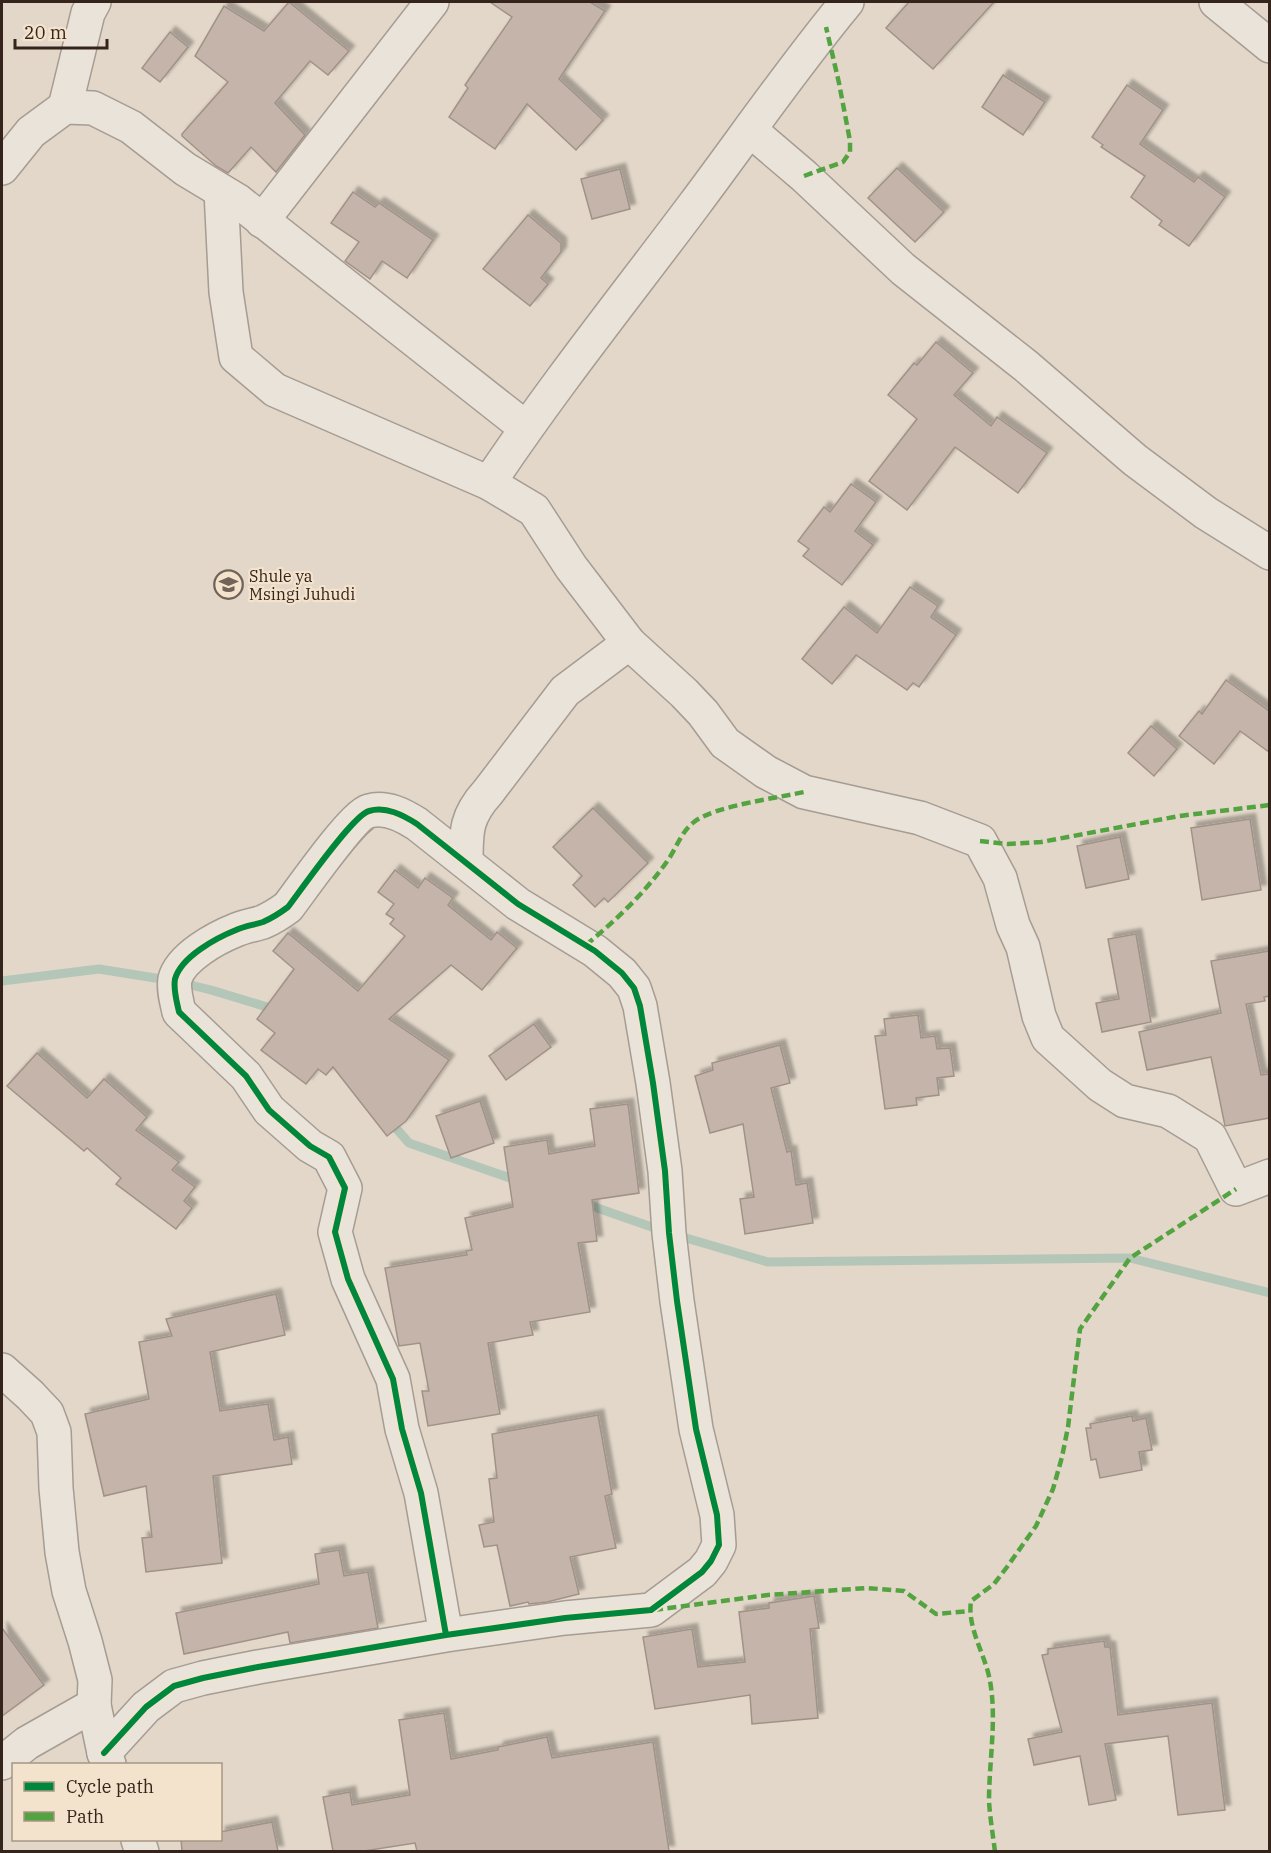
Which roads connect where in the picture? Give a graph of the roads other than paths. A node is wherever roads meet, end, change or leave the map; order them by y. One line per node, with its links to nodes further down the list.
1 (94, 2): 6 (street)
2 (432, 2): 10 (street)
3 (847, 2): 7 (street)
4 (1216, 2): 5 (street)
5 (1268, 42)
6 (65, 107): 8 (street); 9 (street)
7 (750, 130): 11 (street); 13 (street)
8 (2, 168)
9 (220, 192): 10 (street); 12 (street)
10 (262, 221): 11 (street)
11 (526, 428): 12 (street)
12 (489, 483): 14 (street)
13 (1269, 553)
14 (629, 643): 15 (street); 18 (street)
15 (475, 806): 16 (street); 17 (street)
16 (417, 824): 17 (street); 20 (street)
17 (466, 862): 20 (street)
18 (1269, 1176)
19 (2, 1370): 21 (street)
20 (446, 1635): 22 (street)
21 (94, 1706): 22 (street); 23 (street)
22 (106, 1759)
23 (2, 1763)

